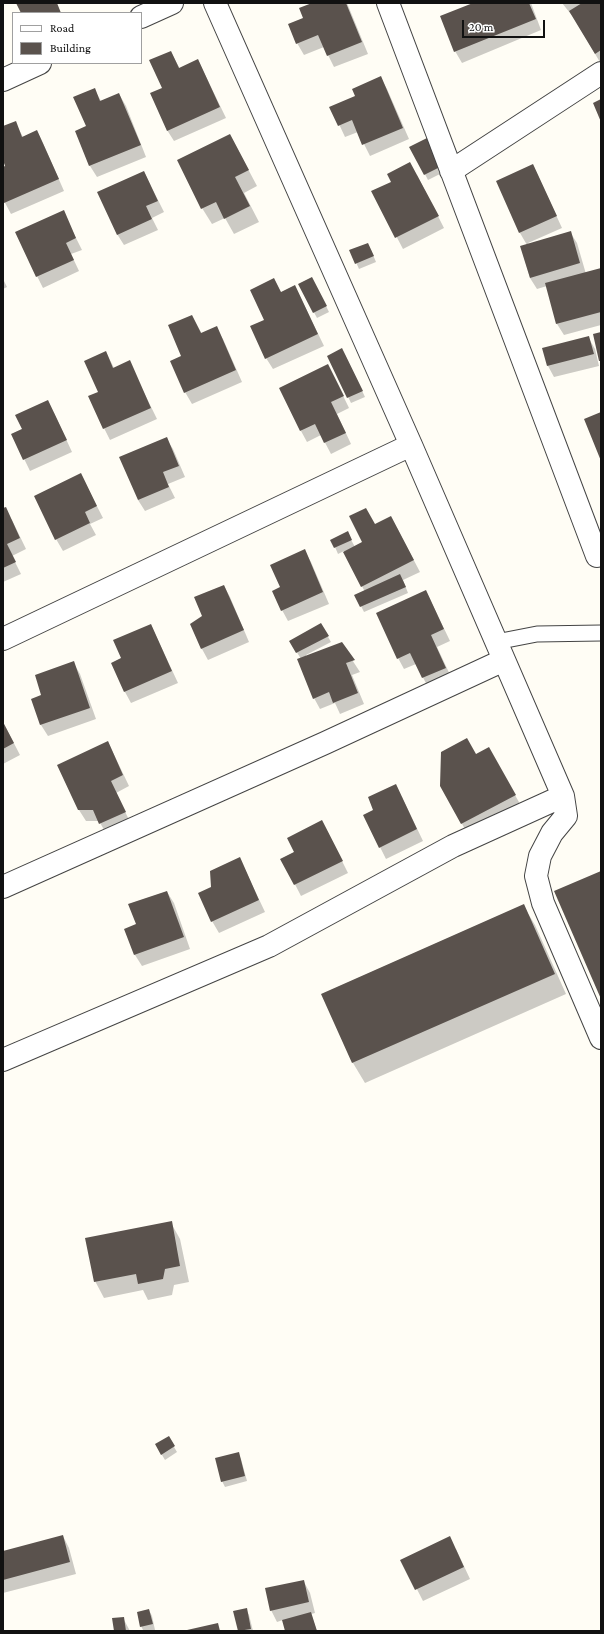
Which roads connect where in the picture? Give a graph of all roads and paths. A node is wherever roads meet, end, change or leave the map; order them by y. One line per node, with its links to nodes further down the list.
1 (172, 3): 4 (street)
2 (215, 3): 9 (street)
3 (389, 4): 8 (street)
4 (142, 17)
5 (38, 64): 7 (street)
6 (601, 73): 8 (street)
7 (3, 80)
8 (451, 171): 10 (street)
9 (411, 445): 12 (street); 13 (street)
10 (599, 561)
11 (601, 633): 13 (lane)
12 (3, 639)
13 (500, 651): 14 (street); 15 (street)
14 (563, 796): 16 (street); 17 (street)
15 (3, 887)
16 (601, 1038)
17 (3, 1060)

